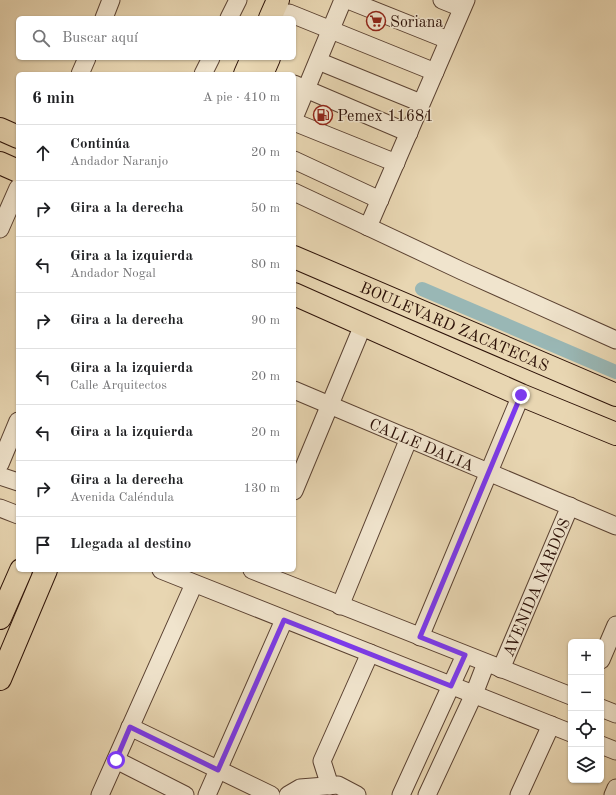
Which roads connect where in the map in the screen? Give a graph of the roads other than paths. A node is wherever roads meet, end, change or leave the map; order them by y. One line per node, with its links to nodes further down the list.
1 (111, 0): 8 (street)
2 (238, 0): 9 (street)
3 (343, 0): 10 (street)
4 (348, 0): 11 (street)
5 (442, 0): 6 (street)
6 (464, 4): 11 (street)
7 (284, 10): 10 (street)
8 (105, 16)
9 (230, 16)
10 (331, 29): 14 (street); 17 (street)
11 (448, 40): 17 (street)
12 (85, 60): 15 (street)
13 (210, 60): 16 (street)
14 (318, 61): 18 (street); 19 (street)
15 (81, 72)
16 (204, 72)
17 (435, 72): 19 (street)
18 (300, 86): 20 (street); 23 (street)
19 (422, 103): 23 (street)
20 (296, 107)
21 (296, 123): 27 (street)
22 (0, 129): 24 (main road)
23 (409, 133): 27 (street)
24 (16, 135)
25 (296, 161): 31 (street)
26 (0, 163): 28 (main road)
27 (396, 163): 31 (street)
28 (16, 170)
29 (16, 193): 33 (street)
30 (296, 193): 32 (street)
31 (380, 200): 32 (street)
32 (368, 227): 37 (street)
33 (0, 229)
34 (296, 258): 40 (main road, BOULEVARD ZACATECAS)
35 (296, 295): 36 (main road)
36 (363, 325): 39 (main road); 41 (street)
37 (616, 340)
38 (296, 391): 41 (street, CALLE DALIA)
39 (521, 395): 43 (main road); 46 (street)
40 (616, 395)
41 (330, 404): 44 (street, CALLE DALIA); 49 (street)
42 (16, 426): 45 (street)
43 (616, 434)
44 (409, 438): 46 (street, CALLE DALIA); 59 (street)
45 (0, 464)
46 (489, 472): 50 (street, CALLE DALIA); 63 (street)
47 (0, 476): 48 (street)
48 (16, 481)
49 (296, 486)
50 (570, 506): 53 (street, CALLE DALIA); 67 (street, AVENIDA NARDOS)
51 (0, 508): 52 (street)
52 (16, 514)
53 (616, 526)
54 (20, 572): 60 (main road)
55 (45, 572): 68 (main road)
56 (166, 572): 58 (street)
57 (260, 572): 59 (street)
58 (194, 584): 61 (street); 75 (street)
59 (340, 606): 63 (street)
60 (0, 618)
61 (284, 620): 64 (street); 80 (street)
62 (616, 625): 65 (street)
63 (420, 637): 66 (street)
64 (370, 653): 69 (street); 82 (street)
65 (604, 653)
66 (465, 655): 67 (street); 69 (street)
67 (494, 666): 70 (street, AVENIDA NARDOS); 71 (street)
68 (0, 678)
69 (451, 686): 70 (street); 89 (street)
70 (474, 694): 74 (street); 90 (street, AVENIDA NARDOS)
71 (568, 695)
72 (604, 709): 73 (street)
73 (616, 714)
74 (551, 725): 76 (street); 91 (street)
75 (130, 727): 79 (street); 80 (street)
76 (568, 732)
77 (604, 746): 78 (street)
78 (616, 751)
79 (116, 760): 83 (street); 84 (street)
80 (218, 770): 85 (street); 86 (street)
81 (616, 788): 92 (street)
82 (327, 790): 87 (street); 88 (street)
83 (100, 795)
84 (185, 795)
85 (207, 795)
86 (271, 795)
87 (288, 795)
88 (357, 795)
89 (401, 795)
90 (428, 795)
91 (519, 795)
92 (613, 795)

